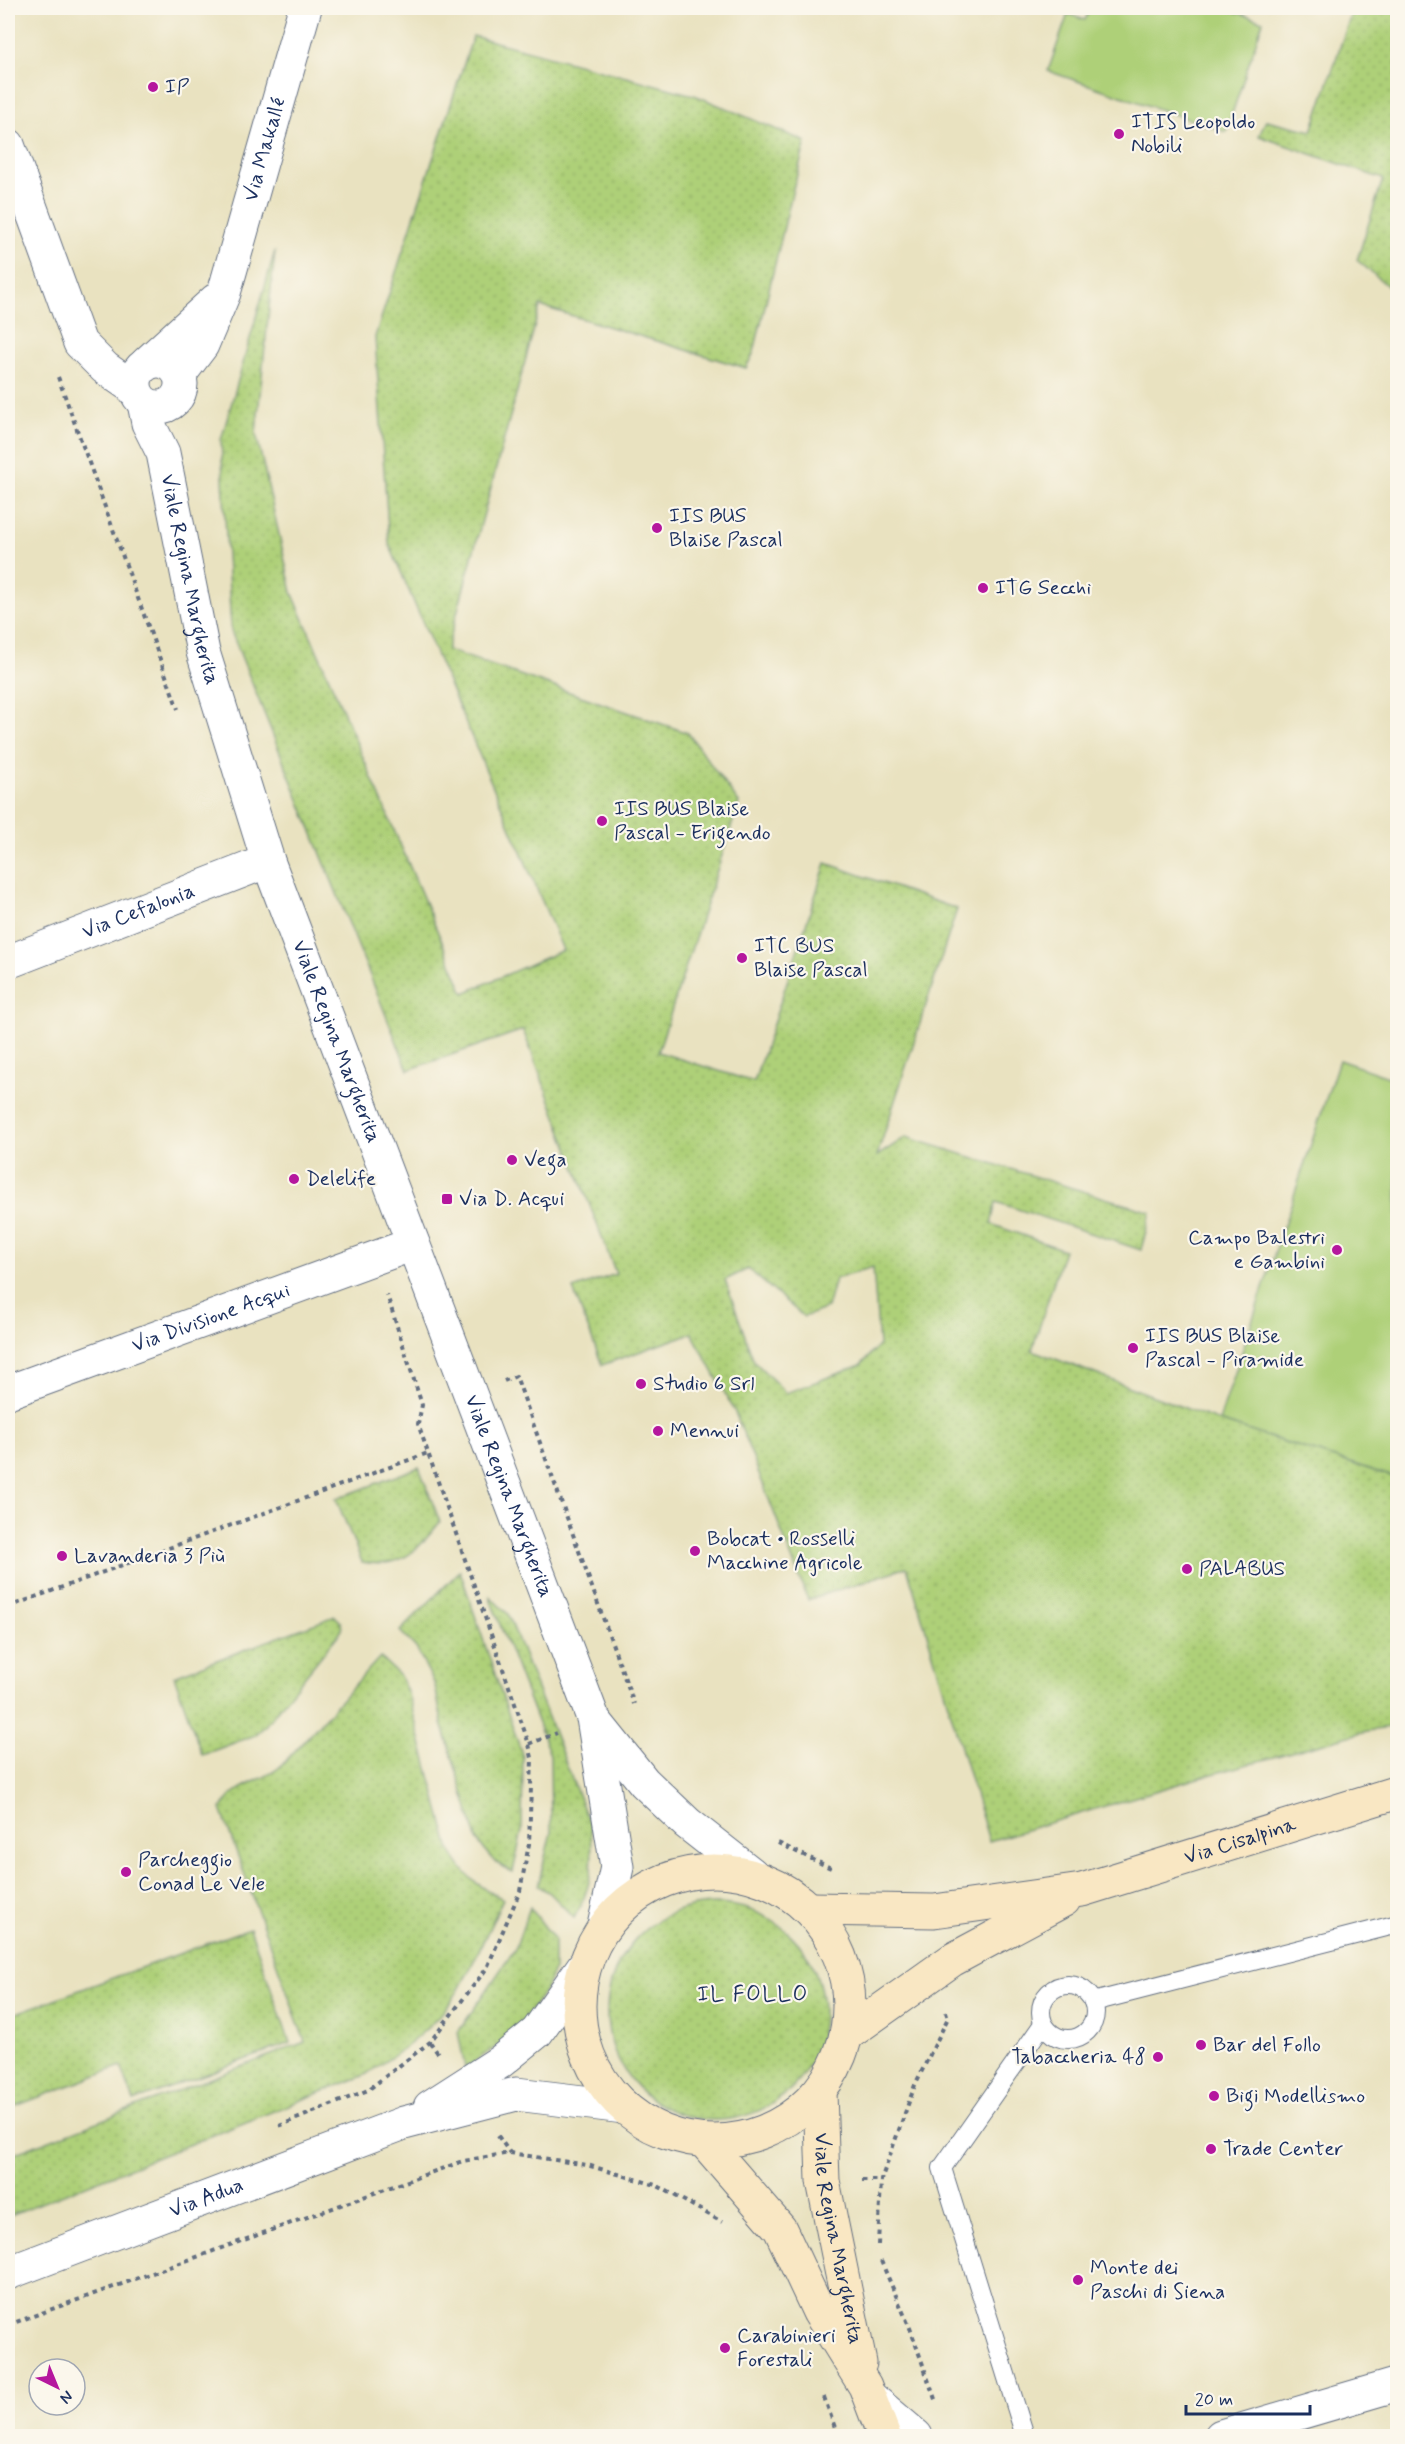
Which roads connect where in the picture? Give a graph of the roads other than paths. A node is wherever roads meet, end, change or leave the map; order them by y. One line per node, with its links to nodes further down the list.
1 (305, 8): 3 (street, Via Makallé)
2 (8, 145): 3 (street)
3 (156, 386): 4 (street, Viale Regina Margherita)
4 (268, 861): 5 (street, Via Cefalonia); 6 (street, Viale Regina Margherita)
5 (8, 962)
6 (413, 1244): 7 (street, Via Divisione Acqui); 8 (street, Viale Regina Margherita)
7 (8, 1392)
8 (593, 1718): 10 (street, Viale Regina Margherita); 14 (street, Viale Regina Margherita)
9 (1398, 1792): 11 (main road, Via Cisalpina)
10 (752, 1874): 12 (main road, Viale Regina Margherita); 14 (main road, Viale Regina Margherita)
11 (1082, 1890): 12 (main road, Via Cisalpina); 18 (main road, Via Cisalpina)
12 (811, 1909): 18 (main road, Viale Regina Margherita)
13 (1398, 1924): 16 (lane)
14 (604, 1926): 15 (main road, Viale Regina Margherita)
15 (585, 1964): 20 (main road, Viale Regina Margherita); 21 (street, Via Adua)
16 (1093, 2002): 17 (lane); 17 (lane)
17 (1043, 2024): 28 (lane)
18 (849, 2033): 19 (main road, Viale Regina Margherita)
19 (820, 2092): 22 (main road, Viale Regina Margherita); 25 (main road, Viale Regina Margherita)
20 (624, 2107): 21 (street, Via Adua); 22 (main road, Viale Regina Margherita)
21 (404, 2124): 23 (street, Via Adua)
22 (704, 2141): 25 (main road, Viale Regina Margherita)
23 (8, 2273)
24 (1398, 2384): 29 (street)
25 (868, 2392): 26 (main road, Viale Regina Margherita); 27 (street)
26 (884, 2436)
27 (916, 2436)
28 (1025, 2436)
29 (1221, 2436)

